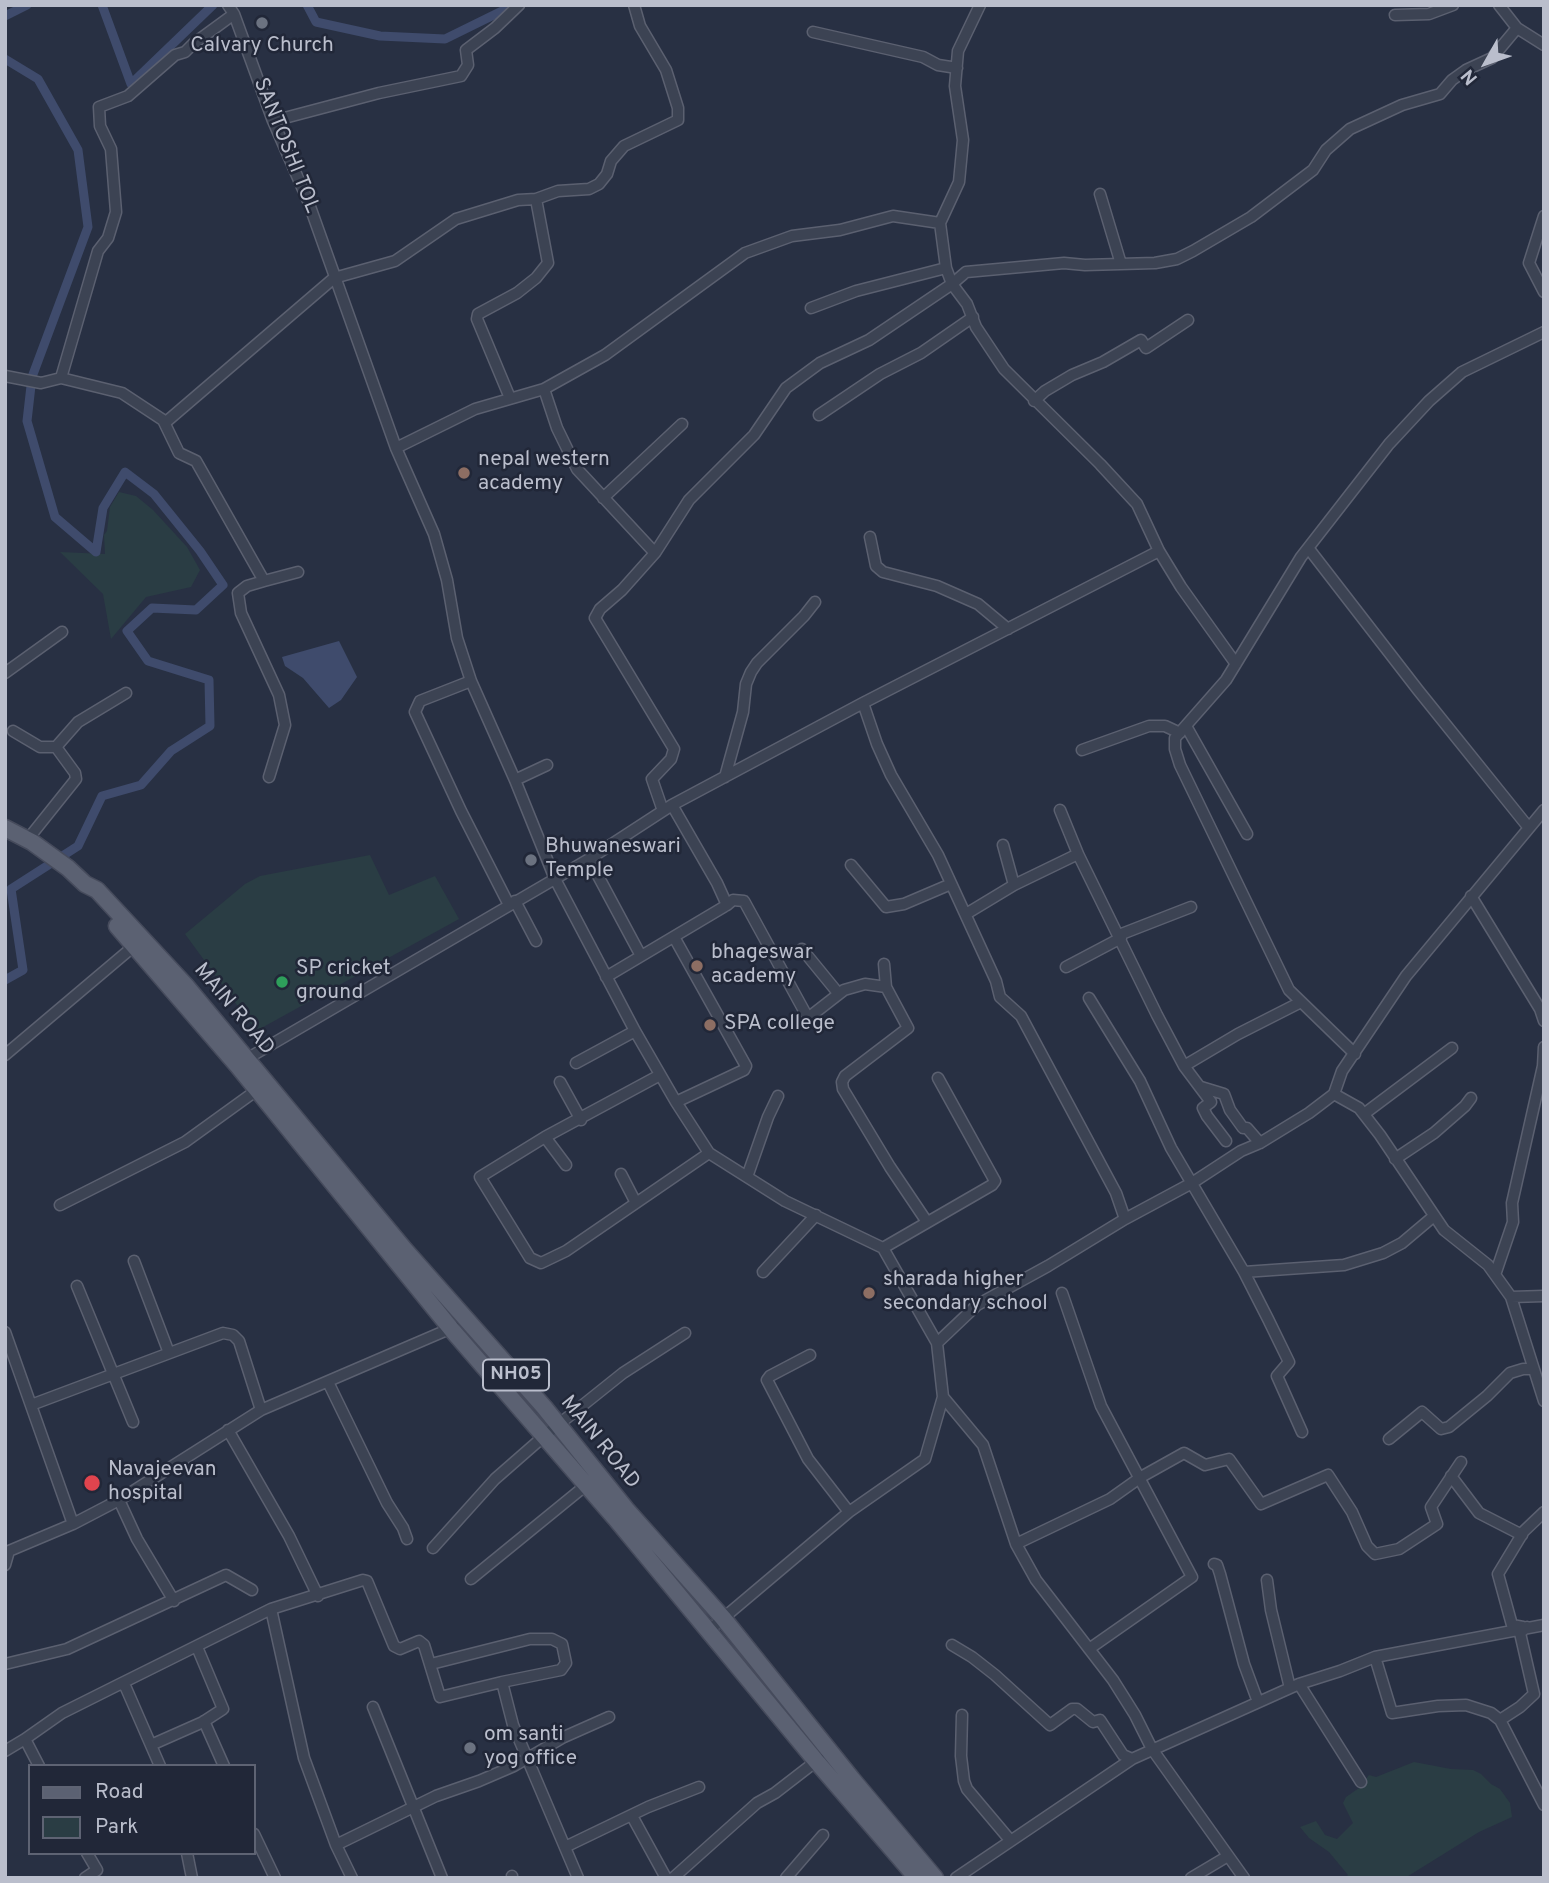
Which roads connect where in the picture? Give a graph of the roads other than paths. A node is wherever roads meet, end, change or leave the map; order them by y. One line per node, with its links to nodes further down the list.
1 (519, 5): 12 (street)
2 (634, 5): 14 (street)
3 (980, 5): 11 (street)
4 (1453, 5): 7 (street)
5 (1499, 5): 8 (street)
6 (230, 9): 12 (street, SANTOSHI TOL); 27 (street)
7 (1395, 15)
8 (1517, 28): 10 (street); 17 (street)
9 (813, 32): 11 (street)
10 (1544, 45)
11 (957, 68): 16 (street)
12 (274, 121): 19 (street, SANTOSHI TOL)
13 (1100, 194): 17 (street)
14 (536, 199): 19 (street); 29 (street)
15 (1544, 216): 21 (street)
16 (940, 223): 18 (street); 28 (street)
17 (1121, 264): 20 (street)
18 (946, 268): 20 (street); 22 (street)
19 (334, 278): 32 (street); 34 (street, SANTOSHI TOL)
20 (952, 284): 23 (street); 39 (street)
21 (1544, 292)
22 (811, 308)
23 (972, 317): 30 (street); 31 (street)
24 (1188, 320): 30 (street)
25 (1544, 332): 37 (street)
26 (5, 376): 27 (street)
27 (61, 379): 32 (street)
28 (544, 388): 29 (street); 35 (street)
29 (510, 398): 34 (street)
30 (1034, 401): 38 (street)
31 (819, 415)
32 (163, 420): 41 (street)
33 (682, 424): 35 (street)
34 (396, 448): 47 (street, SANTOSHI TOL)
35 (603, 498): 39 (street)
36 (870, 537): 43 (street)
37 (1309, 549): 45 (street); 62 (street)
38 (1159, 551): 43 (street); 45 (street)
39 (655, 553): 58 (street)
40 (298, 572): 41 (street)
41 (264, 581): 55 (street)
42 (815, 602): 56 (street)
43 (1008, 629): 49 (street)
44 (62, 632): 46 (street)
45 (1236, 664): 50 (street)
46 (5, 673)
47 (471, 681): 57 (street, SANTOSHI TOL); 74 (street)
48 (126, 693): 52 (street)
49 (863, 703): 56 (street); 71 (street)
50 (1183, 729): 53 (street); 63 (street); 90 (street)
51 (13, 731): 52 (street)
52 (55, 747): 64 (street)
53 (1082, 750)
54 (547, 765): 57 (street)
55 (269, 777)
56 (726, 777): 58 (street)
57 (515, 780): 69 (street, SANTOSHI TOL)
58 (667, 808): 67 (street); 75 (street)
59 (1060, 810): 66 (street)
60 (1544, 810): 62 (street)
61 (5, 818): 64 (main road, NH05)
62 (1529, 828): 73 (street)
63 (1247, 834)
64 (21, 836): 70 (main road, MAIN ROAD / NH05)
65 (1003, 845): 72 (street)
66 (1078, 854): 72 (street); 79 (street)
67 (589, 859): 69 (street); 83 (street)
68 (851, 865): 71 (street)
69 (555, 879): 74 (street); 86 (street, SANTOSHI TOL)
70 (85, 884): 81 (main road, MAIN ROAD / NH05); 97 (main road, MAIN ROAD / NH05)
71 (951, 884): 77 (street)
72 (1014, 885): 77 (street)
73 (1471, 896): 91 (street); 95 (street)
74 (512, 903): 80 (street); 97 (street)
75 (727, 905): 78 (street); 88 (street)
76 (1191, 907): 79 (street)
77 (966, 914): 125 (street)
78 (674, 937): 83 (street); 108 (street)
79 (1120, 937): 85 (street); 99 (street)
80 (536, 941)
81 (134, 946): 96 (street); 97 (main road, MAIN ROAD / NH05)
82 (802, 949): 88 (street)
83 (641, 956): 86 (street)
84 (884, 964): 87 (street)
85 (1066, 967)
86 (606, 977): 92 (street, SANTOSHI TOL)
87 (886, 988): 88 (street); 126 (street)
88 (838, 993)
89 (1089, 998): 119 (street)
90 (1301, 1002): 95 (street); 99 (street)
91 (1544, 1021)
92 (635, 1031): 98 (street); 100 (street, SANTOSHI TOL)
93 (1544, 1047): 131 (street)
94 (1452, 1048): 109 (street)
95 (1354, 1054): 105 (street)
96 (5, 1055)
97 (242, 1062): 104 (main road, MAIN ROAD / NH05); 122 (main road, MAIN ROAD / NH05)
98 (576, 1063)
99 (1184, 1066): 103 (street)
100 (660, 1075): 108 (street, SANTOSHI TOL); 110 (street)
101 (938, 1078): 126 (street)
102 (560, 1082): 110 (street)
103 (1200, 1087): 112 (street); 113 (street)
104 (257, 1090): 121 (street); 122 (main road, MAIN ROAD / NH05)
105 (1335, 1094): 109 (street); 113 (street)
106 (778, 1096): 118 (street)
107 (1471, 1098): 115 (street)
108 (676, 1102): 114 (street, SANTOSHI TOL)
109 (1364, 1114): 115 (street)
110 (581, 1120): 111 (street)
111 (545, 1138): 116 (street); 120 (street)
112 (1226, 1141)
113 (1260, 1143): 119 (street)
114 (709, 1153): 118 (street); 120 (street)
115 (1395, 1159): 124 (street)
116 (566, 1165)
117 (621, 1174): 120 (street)
118 (747, 1177): 123 (street)
119 (1192, 1182): 125 (street); 130 (street)
120 (636, 1203)
121 (60, 1205)
122 (362, 1208): 136 (main road, MAIN ROAD / NH05)
123 (816, 1215): 127 (street); 129 (street)
124 (1434, 1216): 130 (street); 131 (street)
125 (1125, 1219): 139 (street)
126 (927, 1222): 127 (street)
127 (883, 1248): 139 (street)
128 (134, 1261): 140 (street)
129 (763, 1272)
130 (1244, 1272): 152 (street)
131 (1495, 1275): 135 (street)
132 (77, 1286): 143 (street)
133 (1062, 1293): 157 (street)
134 (1544, 1296): 135 (street)
135 (1511, 1297): 142 (street)
136 (458, 1324): 144 (street); 150 (main road, MAIN ROAD / NH05); 153 (main road, MAIN ROAD / NH05)
137 (5, 1332): 147 (street)
138 (685, 1333): 150 (street)
139 (937, 1343): 145 (street)
140 (169, 1353): 143 (street); 148 (street)
141 (810, 1355): 160 (street)
142 (1533, 1369): 146 (street); 154 (street)
143 (113, 1374): 147 (street); 149 (street)
144 (328, 1382): 148 (street); 165 (street)
145 (943, 1397): 160 (street); 166 (street)
146 (1544, 1401)
147 (31, 1405): 163 (street)
148 (261, 1410): 151 (street)
149 (133, 1422)
150 (559, 1426): 153 (street); 162 (main road, MAIN ROAD / NH05)
151 (228, 1430): 159 (street); 174 (street)
152 (1303, 1432)
153 (543, 1437): 158 (main road, MAIN ROAD / NH05); 167 (street)
154 (1389, 1439)
155 (1461, 1462): 156 (street)
156 (1451, 1476): 157 (street); 164 (street)
157 (1141, 1477): 166 (street); 183 (street)
158 (585, 1486): 162 (main road, MAIN ROAD / NH05); 171 (street)
159 (119, 1500): 163 (street); 175 (street)
160 (849, 1512): 177 (street)
161 (1544, 1512): 164 (street)
162 (620, 1514): 177 (main road, MAIN ROAD / NH05); 180 (main road, MAIN ROAD / NH05)
163 (73, 1524): 168 (street)
164 (1521, 1535): 179 (street)
165 (407, 1539)
166 (1016, 1544): 183 (street)
167 (433, 1548)
168 (7, 1552): 170 (street)
169 (1214, 1564): 190 (street)
170 (5, 1565)
171 (471, 1579)
172 (1267, 1580): 189 (street)
173 (252, 1590): 175 (street)
174 (318, 1596): 176 (street); 186 (street)
175 (174, 1601): 185 (street)
176 (271, 1609): 182 (street); 215 (street)
177 (723, 1618): 180 (street); 200 (main road, MAIN ROAD / NH05)
178 (1544, 1625): 179 (street)
179 (1527, 1627): 184 (street); 194 (street)
180 (708, 1631): 203 (main road, MAIN ROAD / NH05)
181 (952, 1645): 202 (street)
182 (197, 1647): 188 (street); 195 (street)
183 (1089, 1649): 198 (street)
184 (1375, 1657): 189 (street); 194 (street)
185 (5, 1664)
186 (431, 1664): 187 (street); 187 (street)
187 (502, 1682): 201 (street)
188 (122, 1684): 196 (street); 197 (street)
189 (1294, 1686): 190 (street); 207 (street)
190 (1258, 1702): 198 (street)
191 (373, 1707): 210 (street)
192 (962, 1715): 214 (street)
193 (609, 1717): 201 (street)
194 (1500, 1720): 209 (street)
195 (204, 1721): 197 (street); 206 (street)
196 (25, 1739): 199 (street); 204 (street)
197 (151, 1745): 205 (street)
198 (1152, 1749): 202 (street); 219 (street)
199 (5, 1751)
200 (829, 1751): 203 (street); 230 (main road, MAIN ROAD / NH05)
201 (527, 1758): 210 (street); 216 (street)
202 (1132, 1759): 214 (street)
203 (816, 1761): 227 (street); 229 (main road, MAIN ROAD / NH05)
204 (38, 1764)
205 (159, 1764)
206 (224, 1764)
207 (1361, 1782)
208 (699, 1787): 211 (street)
209 (1544, 1805)
210 (414, 1808): 215 (street); 224 (street)
211 (632, 1816): 216 (street); 226 (street)
212 (824, 1835): 228 (street)
213 (256, 1838): 222 (street)
214 (1010, 1840): 231 (street)
215 (337, 1845): 223 (street)
216 (565, 1847): 225 (street)
217 (88, 1855): 220 (street)
218 (187, 1855): 221 (street)
219 (1228, 1856): 232 (street); 233 (street)
220 (85, 1878)
221 (192, 1878)
222 (275, 1878)
223 (352, 1878)
224 (442, 1878)
225 (578, 1878)
226 (666, 1878)
227 (673, 1878)
228 (786, 1878)
229 (917, 1878)
230 (935, 1878)
231 (956, 1878)
232 (1191, 1878)
233 (1244, 1878)

